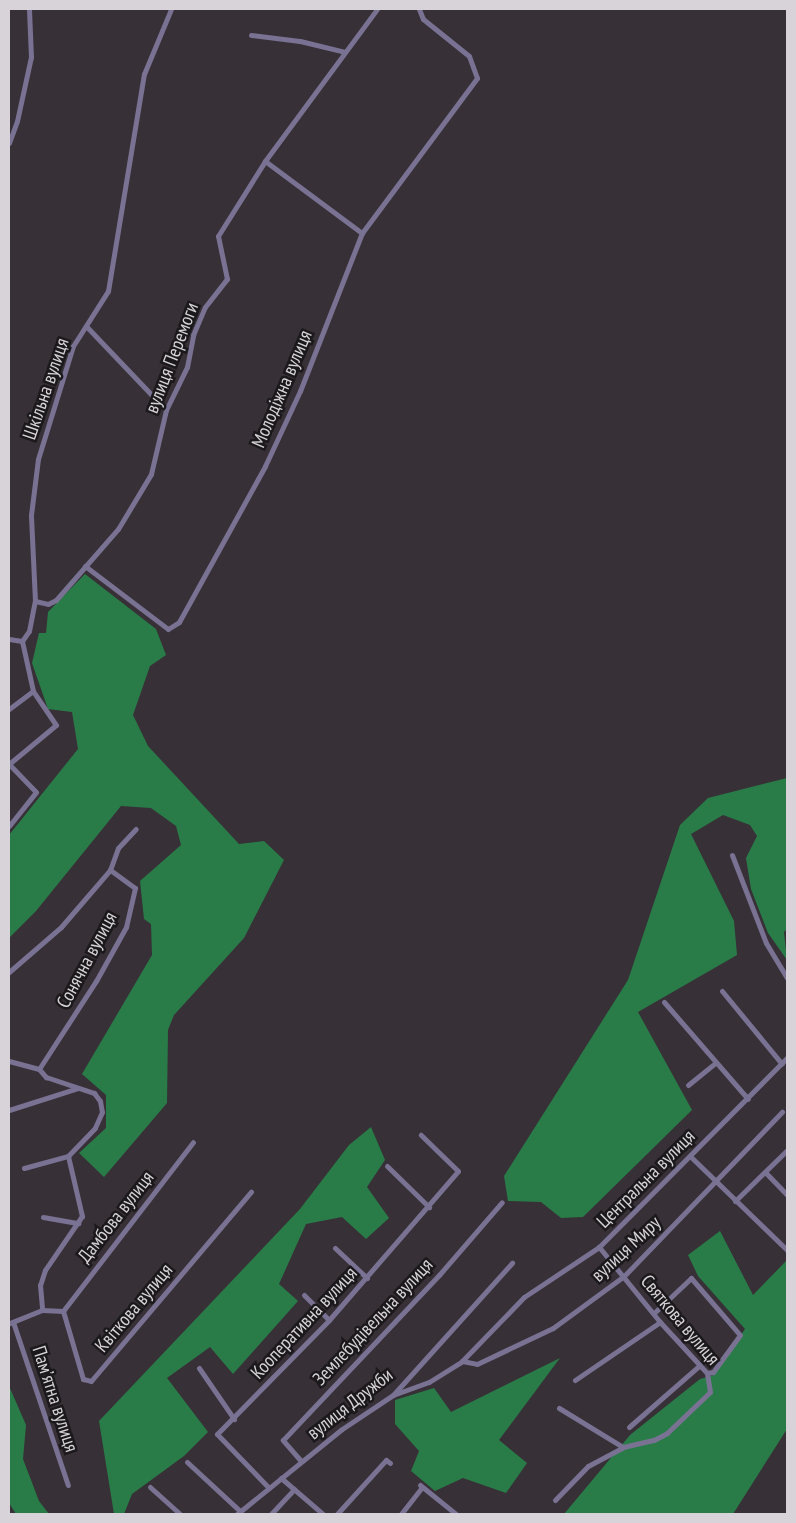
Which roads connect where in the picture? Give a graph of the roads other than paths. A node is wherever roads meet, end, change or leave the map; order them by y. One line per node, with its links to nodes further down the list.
1 (29, 9): 7 (street)
2 (170, 9): 10 (street, Шкільна вулиця)
3 (377, 9): 6 (street, вулиця Перемоги)
4 (419, 9): 9 (street, Молодіжна вулиця)
5 (251, 35): 6 (street)
6 (344, 52): 8 (street, вулиця Перемоги)
7 (9, 143)
8 (265, 161): 9 (street); 11 (street, вулиця Перемоги)
9 (362, 233): 12 (street, Молодіжна вулиця)
10 (86, 326): 11 (street); 13 (street, Шкільна вулиця)
11 (166, 410): 12 (street, вулиця Перемоги)
12 (85, 566): 13 (street, вулиця Перемоги)
13 (35, 601): 15 (street, Шкільна вулиця)
14 (9, 640): 15 (street)
15 (22, 641): 16 (street)
16 (33, 691): 17 (street); 18 (street)
17 (9, 709)
18 (9, 764): 19 (street)
19 (9, 826)
20 (136, 829): 22 (street, Сонячна вулиця)
21 (732, 855): 24 (street)
22 (110, 870): 23 (street, Сонячна вулиця); 31 (street, Сонячна вулиця)
23 (9, 972)
24 (787, 978)
25 (722, 991): 30 (street)
26 (664, 1002): 29 (street)
27 (787, 1058): 30 (street, Центральна вулиця)
28 (9, 1061): 31 (street)
29 (716, 1062): 32 (street); 34 (street)
30 (782, 1064): 34 (street, Центральна вулиця)
31 (39, 1069): 33 (street)
32 (688, 1085)
33 (81, 1087): 35 (street); 40 (street)
34 (748, 1099): 41 (street, Центральна вулиця)
35 (9, 1110)
36 (782, 1112): 45 (street, вулиця Миру)
37 (421, 1135): 50 (street, Кооперативна вулиця)
38 (193, 1142): 61 (street, Дамбова вулиця)
39 (787, 1150): 44 (street)
40 (68, 1156): 43 (street); 52 (street)
41 (691, 1157): 45 (street); 54 (street, Центральна вулиця)
42 (387, 1166): 50 (street)
43 (24, 1168)
44 (764, 1172): 47 (street); 48 (street)
45 (716, 1182): 48 (street); 57 (street, вулиця Миру)
46 (251, 1192): 61 (street, Квіткова вулиця)
47 (787, 1195)
48 (735, 1201): 55 (street)
49 (502, 1202): 76 (street, Землебудівельна вулиця)
50 (429, 1207): 58 (street, Кооперативна вулиця)
51 (43, 1217): 52 (street)
52 (78, 1223): 60 (street)
53 (335, 1248): 58 (street)
54 (599, 1248): 57 (street, Святкова вулиця); 66 (street, Центральна вулиця)
55 (787, 1250)
56 (512, 1264): 71 (street, вулиця Дружби)
57 (624, 1276): 62 (street, Святкова вулиця); 66 (street, вулиця Миру)
58 (367, 1278): 63 (street, Кооперативна вулиця)
59 (304, 1295): 63 (street)
60 (42, 1310): 61 (street); 64 (street)
61 (63, 1311)
62 (654, 1314): 65 (street, Святкова вулиця); 69 (street)
63 (329, 1320): 73 (street, Кооперативна вулиця)
64 (11, 1322): 80 (street, Памʼятна вулиця)
65 (660, 1322): 67 (street, Святкова вулиця); 70 (street)
66 (462, 1361): 71 (street)
67 (700, 1365): 69 (street, Святкова вулиця); 74 (street)
68 (199, 1368): 73 (street)
69 (707, 1373): 75 (street, Святкова вулиця)
70 (574, 1380)
71 (393, 1395): 76 (street, вулиця Дружби)
72 (559, 1408): 75 (street)
73 (234, 1419): 82 (street, Кооперативна вулиця)
74 (629, 1428)
75 (623, 1447): 84 (street)
76 (301, 1461): 79 (street, вулиця Дружби)
77 (187, 1462): 85 (street)
78 (390, 1463): 89 (street)
79 (281, 1478): 82 (street, вулиця Дружби); 83 (street)
80 (68, 1486)
81 (150, 1487): 86 (street)
82 (270, 1488): 85 (street, вулиця Дружби)
83 (294, 1489): 87 (street); 88 (street)
84 (555, 1500)
85 (238, 1513)
86 (180, 1514)
87 (271, 1514)
88 (323, 1514)
89 (337, 1514)
90 (401, 1514): 91 (street)
91 (456, 1514)

